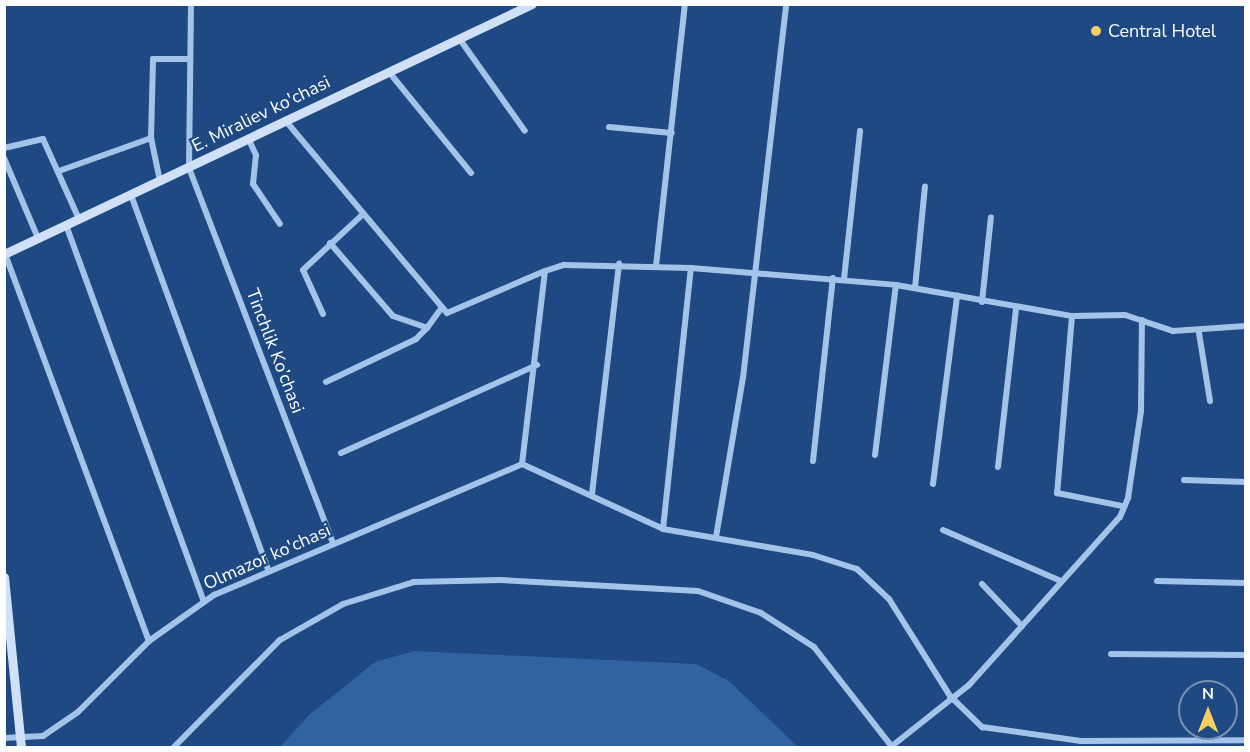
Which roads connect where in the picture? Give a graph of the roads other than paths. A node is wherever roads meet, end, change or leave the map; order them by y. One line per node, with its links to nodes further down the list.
1 (191, 4): 6 (street)
2 (532, 4): 5 (street, E. Miraliev ko'chasi)
3 (685, 4): 12 (street)
4 (786, 4): 35 (street)
5 (461, 41): 7 (street, E. Miraliev ko'chasi); 10 (street)
6 (190, 59): 13 (street); 17 (street)
7 (389, 72): 8 (street, E. Miraliev ko'chasi); 19 (street)
8 (284, 118): 14 (street, E. Miraliev ko'chasi); 23 (street)
9 (609, 127): 12 (street)
10 (525, 131)
11 (860, 131): 37 (street)
12 (672, 133): 32 (street)
13 (151, 138): 18 (street); 20 (street)
14 (248, 138): 17 (street, E. Miraliev ko'chasi); 26 (street)
15 (4, 148): 18 (street)
16 (4, 158): 28 (street)
17 (189, 168): 20 (street, E. Miraliev ko'chasi); 66 (street, Tinchlik Ko’chasi)
18 (59, 171): 25 (street)
19 (471, 172)
20 (160, 181): 22 (street, E. Miraliev ko'chasi)
21 (925, 186): 39 (street)
22 (131, 195): 25 (street, E. Miraliev ko'chasi); 67 (street)
23 (363, 214): 29 (street); 42 (street)
24 (991, 217): 41 (street)
25 (79, 219): 27 (street, E. Miraliev ko'chasi)
26 (280, 224)
27 (66, 225): 28 (street, E. Miraliev ko'chasi); 73 (street)
28 (38, 238): 30 (street, E. Miraliev ko'chasi)
29 (330, 243): 44 (street); 48 (street)
30 (5, 254): 75 (street)
31 (619, 264): 32 (street); 34 (street); 61 (street)
32 (656, 266): 33 (street)
33 (692, 268): 35 (street); 63 (street)
34 (545, 271): 42 (street); 50 (street)
35 (753, 272): 36 (street); 65 (street)
36 (833, 278): 37 (street); 55 (street)
37 (844, 279): 38 (street)
38 (896, 285): 39 (street); 54 (street)
39 (915, 288): 40 (street)
40 (957, 296): 41 (street); 60 (street)
41 (982, 302): 43 (street)
42 (441, 309): 48 (street)
43 (1016, 309): 45 (street); 57 (street)
44 (323, 314)
45 (1072, 316): 46 (street); 62 (street)
46 (1142, 320): 49 (street); 62 (street)
47 (1245, 326): 49 (street)
48 (427, 328): 51 (street)
49 (1199, 333): 52 (street)
50 (537, 365): 53 (street); 56 (street)
51 (326, 382)
52 (1210, 401)
53 (341, 453)
54 (875, 454)
55 (813, 461)
56 (522, 464): 61 (street); 66 (street, Olmazor ko'chasi)
57 (998, 467)
58 (1184, 480): 59 (street)
59 (1245, 482)
60 (933, 484)
61 (592, 494): 63 (street)
62 (1122, 506): 69 (street)
63 (663, 529): 65 (street)
64 (943, 530): 69 (street)
65 (716, 537): 78 (street)
66 (333, 544): 67 (street, Olmazor ko'chasi)
67 (269, 572): 73 (street, Olmazor ko'chasi)
68 (4, 578): 81 (street)
69 (1061, 581): 74 (street)
70 (1156, 581): 71 (street)
71 (1245, 583)
72 (982, 584): 74 (street)
73 (204, 602): 75 (street, Olmazor ko'chasi)
74 (1022, 626): 78 (street)
75 (149, 641): 81 (street, Olmazor ko'chasi)
76 (1111, 654): 77 (street)
77 (1245, 654)
78 (950, 696): 80 (street); 83 (street)
79 (4, 738): 81 (street)
80 (1245, 740)
81 (22, 744)
82 (173, 747): 83 (street)
83 (892, 747)

